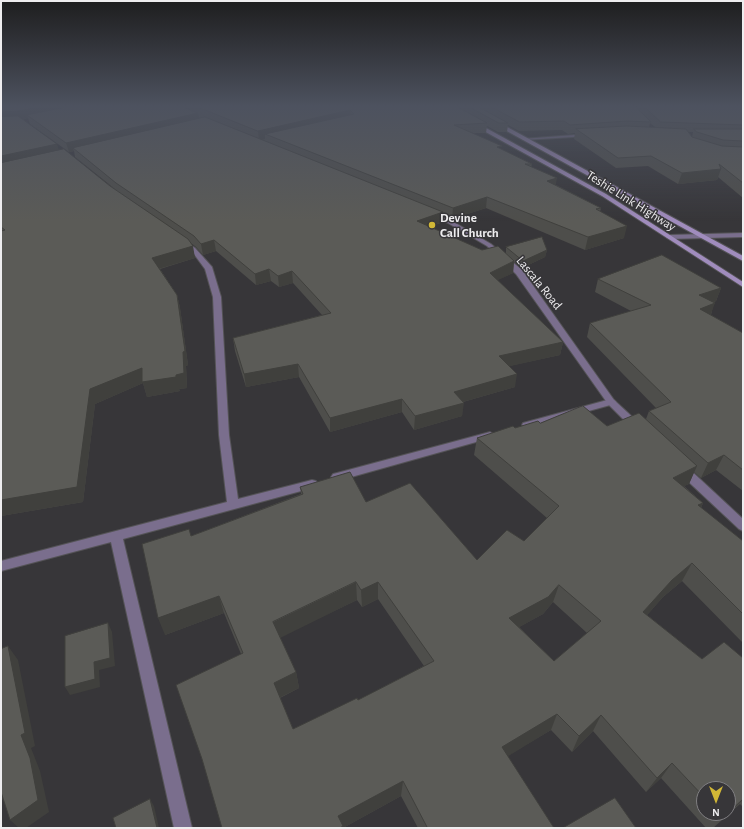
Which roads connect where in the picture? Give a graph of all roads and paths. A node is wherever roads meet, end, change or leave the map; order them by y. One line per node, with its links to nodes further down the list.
1 (512, 144): 7 (main road, Teshie Link Highway)
2 (533, 144): 5 (main road, Teshie Link Highway)
3 (422, 211): 10 (street, Lascala Road)
4 (174, 235): 15 (street)
5 (702, 235): 6 (street); 7 (street); 8 (main road, Teshie Link Highway)
6 (743, 235)
7 (670, 237): 9 (main road, Teshie Link Highway)
8 (743, 259)
9 (743, 285)
10 (611, 402): 11 (street); 13 (street, Lascala Road)
11 (512, 429)
12 (497, 433): 15 (street)
13 (645, 434)
14 (674, 461): 16 (street)
15 (232, 506): 17 (street)
16 (743, 526)
17 (116, 536): 18 (street); 19 (street)
18 (1, 566)
19 (183, 828)

